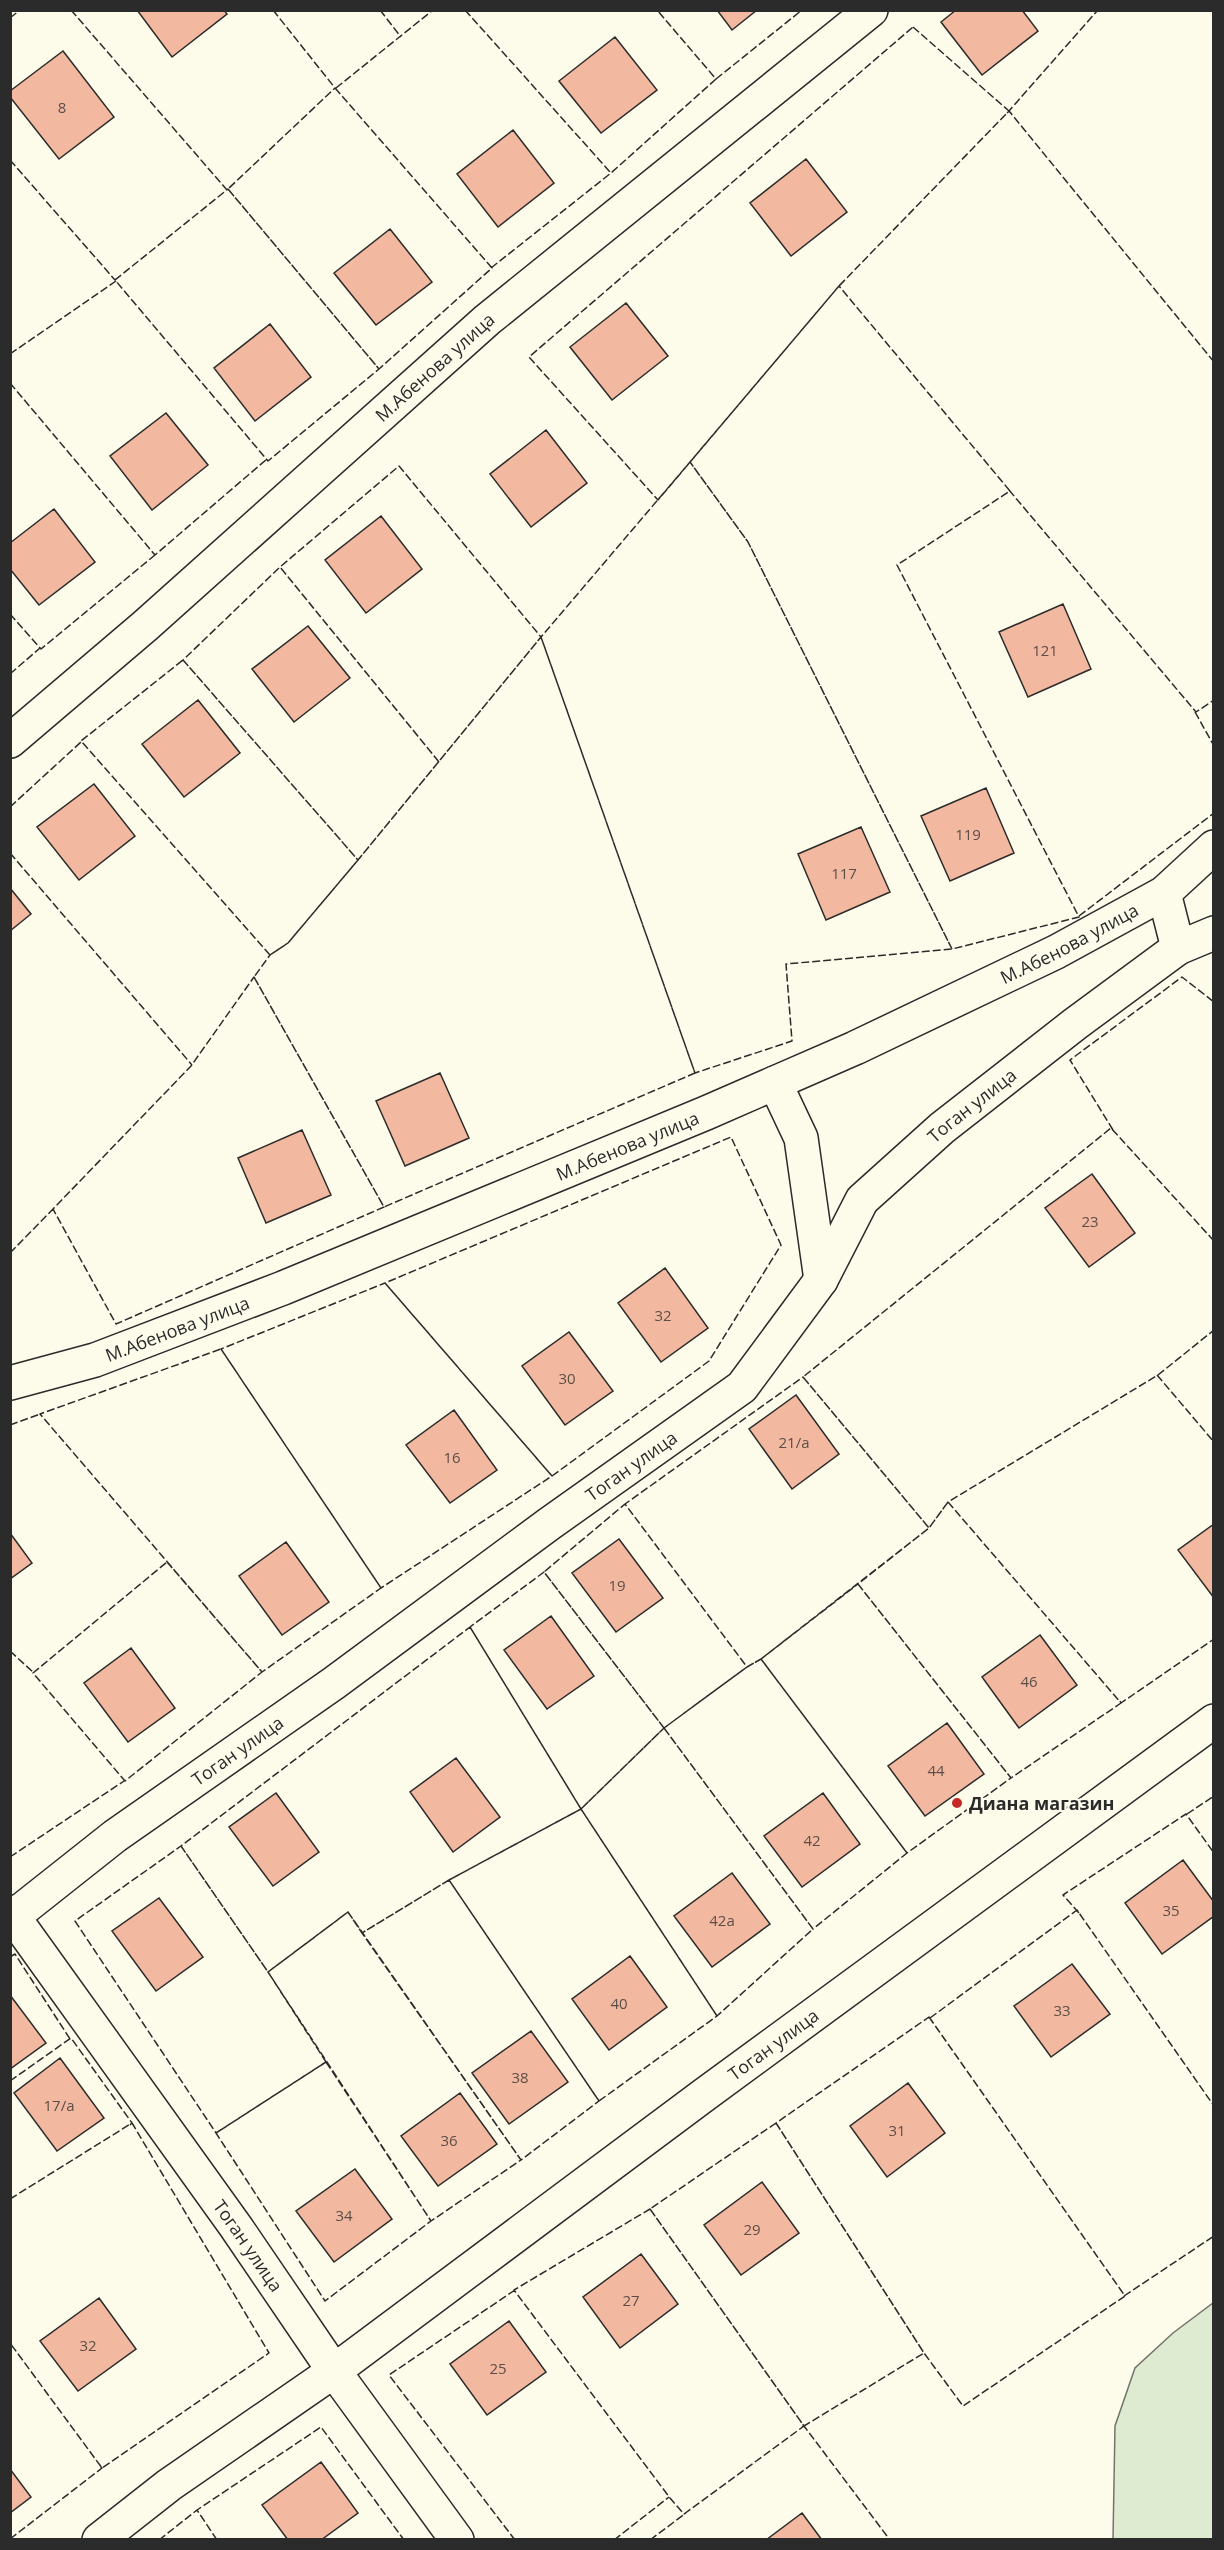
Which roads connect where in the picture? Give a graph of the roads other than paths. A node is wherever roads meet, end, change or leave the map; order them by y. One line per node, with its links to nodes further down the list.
1 (871, 10): 2 (street, М.Абенова улица)
2 (10, 741)
3 (1214, 848): 4 (street, М.Абенова улица)
4 (1164, 893): 6 (street); 7 (street, М.Абенова улица)
5 (1214, 933): 6 (street, Тоган улица)
6 (1178, 948): 8 (street, Тоган улица)
7 (775, 1083): 8 (street); 9 (street, М.Абенова улица)
8 (821, 1280): 11 (street, Тоган улица)
9 (10, 1383)
10 (1214, 1721): 12 (street, Тоган улица)
11 (12, 1914): 12 (street, Тоган улица)
12 (334, 2371): 13 (street, Тоган улица); 14 (street)
13 (99, 2540)
14 (457, 2540)

